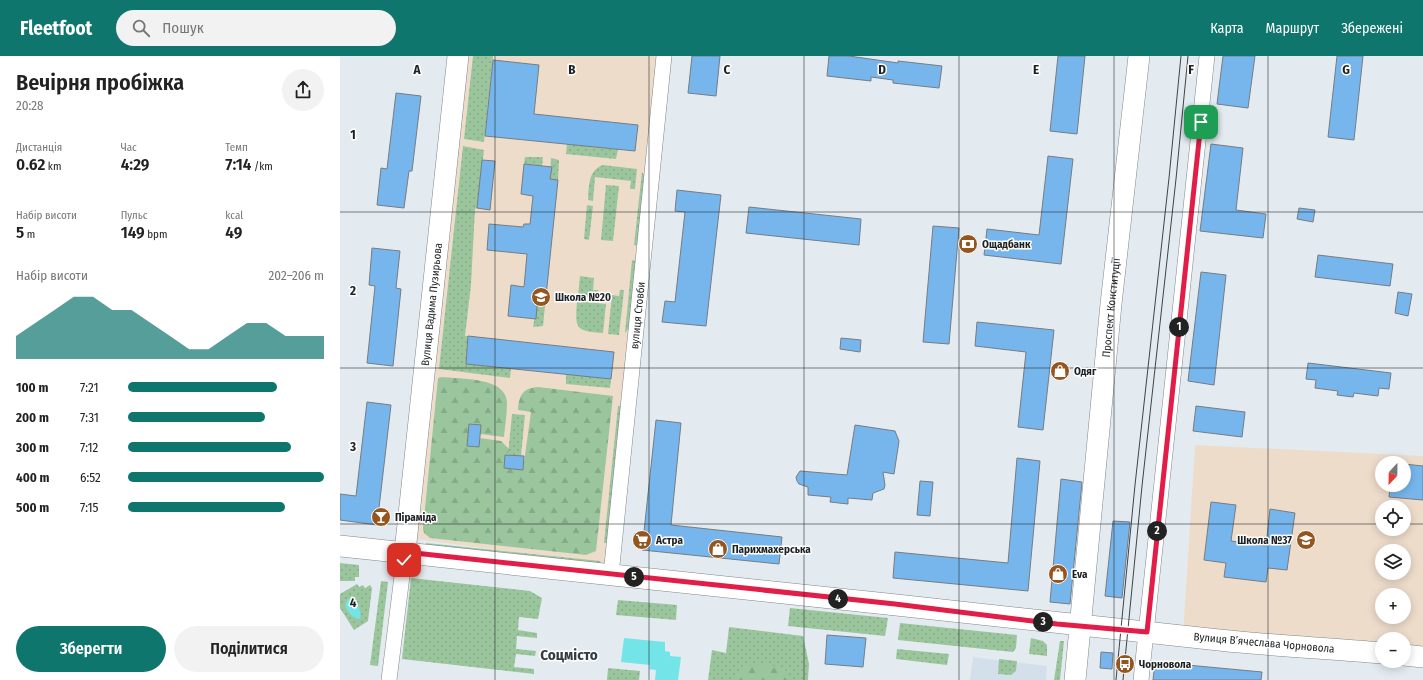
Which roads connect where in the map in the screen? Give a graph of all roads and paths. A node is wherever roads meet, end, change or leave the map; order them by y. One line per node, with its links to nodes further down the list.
1 (458, 56): 6 (street, Вулиця Вадима Пузирьова)
2 (664, 56): 7 (street, вулиця Стовби)
3 (1139, 56): 8 (street, Проспект Конституції)
4 (1208, 56): 9 (street)
5 (340, 546): 6 (street)
6 (405, 552): 7 (street); 13 (street)
7 (611, 575): 8 (street)
8 (1080, 626): 9 (street); 14 (street, Проспект Конституції)
9 (1147, 632): 10 (street, Вулиця Вʼячеслава Чорновола); 15 (street)
10 (1375, 652)
11 (1411, 656): 12 (street)
12 (1423, 657)
13 (389, 680)
14 (1075, 680)
15 (1141, 680)

